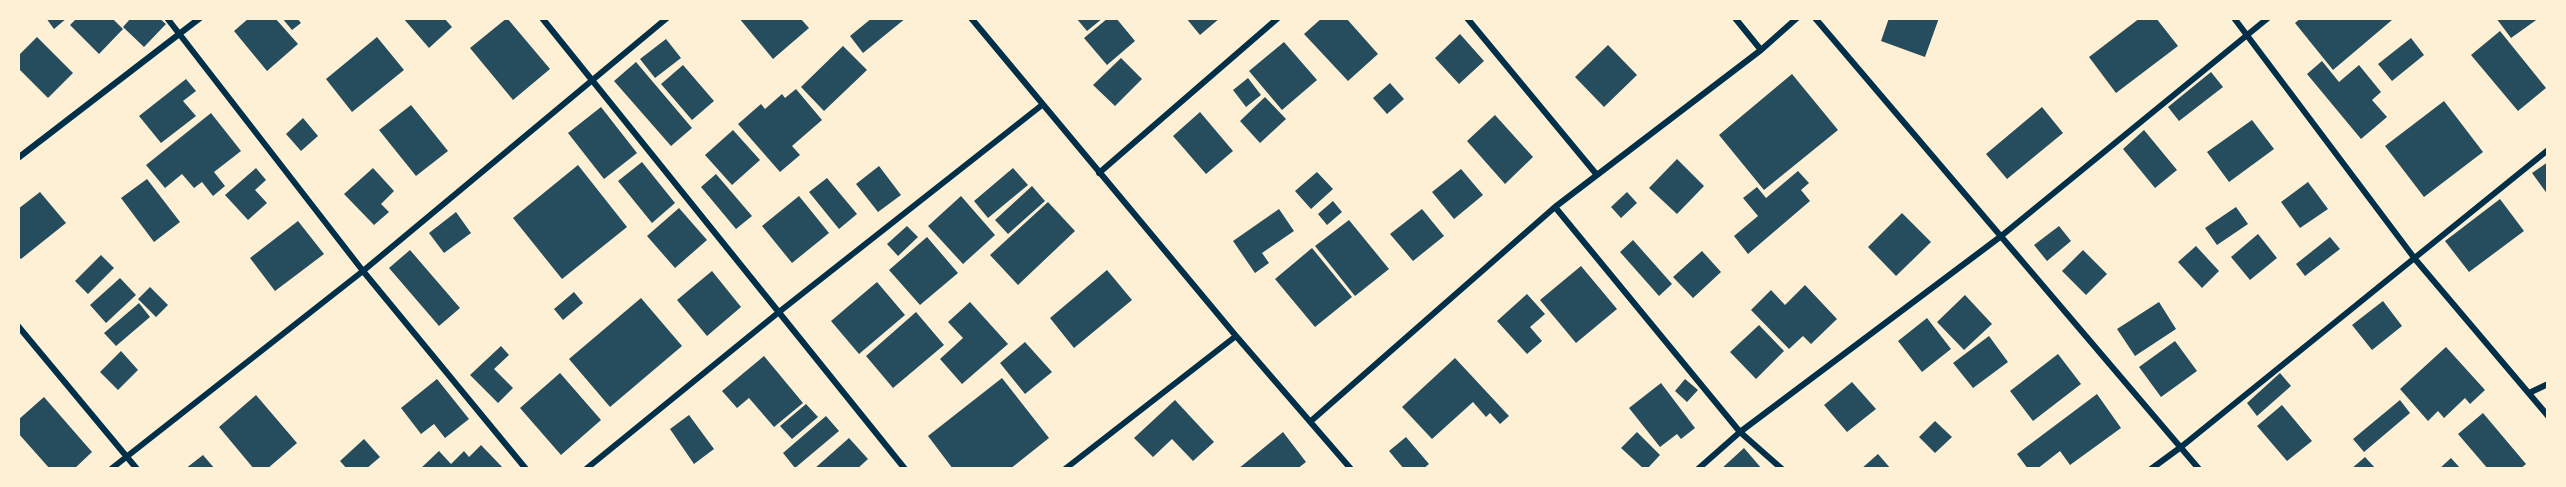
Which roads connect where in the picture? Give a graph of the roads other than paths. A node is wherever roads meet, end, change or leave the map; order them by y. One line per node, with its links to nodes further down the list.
1 (167, 18): 13 (street)
2 (200, 18): 13 (street)
3 (542, 18): 16 (street)
4 (667, 18): 16 (street)
5 (971, 18): 17 (street)
6 (1278, 18): 20 (street)
7 (1467, 18): 21 (street)
8 (1735, 18): 15 (street)
9 (1797, 18): 15 (street)
10 (1815, 18): 23 (street)
11 (2234, 18): 14 (street)
12 (2268, 18): 14 (street)
13 (180, 34): 19 (street); 25 (street)
14 (2246, 34): 23 (street); 24 (street)
15 (1761, 50): 21 (street)
16 (591, 79): 25 (street); 26 (street)
17 (1042, 105): 20 (street); 26 (street)
18 (2548, 150): 24 (street)
19 (18, 158)
20 (1099, 173): 28 (street)
21 (1597, 175): 22 (street)
22 (1555, 207): 32 (street); 33 (street)
23 (2000, 237): 33 (street); 34 (street)
24 (2415, 258): 30 (street); 34 (street)
25 (363, 271): 35 (street); 38 (street)
26 (779, 312): 39 (street); 40 (street)
27 (18, 326): 35 (street)
28 (1236, 336): 32 (street); 41 (street)
29 (2548, 384): 30 (street)
30 (2529, 393): 31 (street)
31 (2548, 416)
32 (1311, 421): 42 (street)
33 (1740, 432): 43 (street); 44 (street)
34 (2181, 447): 45 (street); 46 (street)
35 (127, 456): 36 (street); 37 (street)
36 (111, 469)
37 (138, 469)
38 (526, 469)
39 (586, 469)
40 (905, 469)
41 (1065, 469)
42 (1351, 469)
43 (1698, 469)
44 (1782, 469)
45 (2151, 469)
46 (2199, 469)

